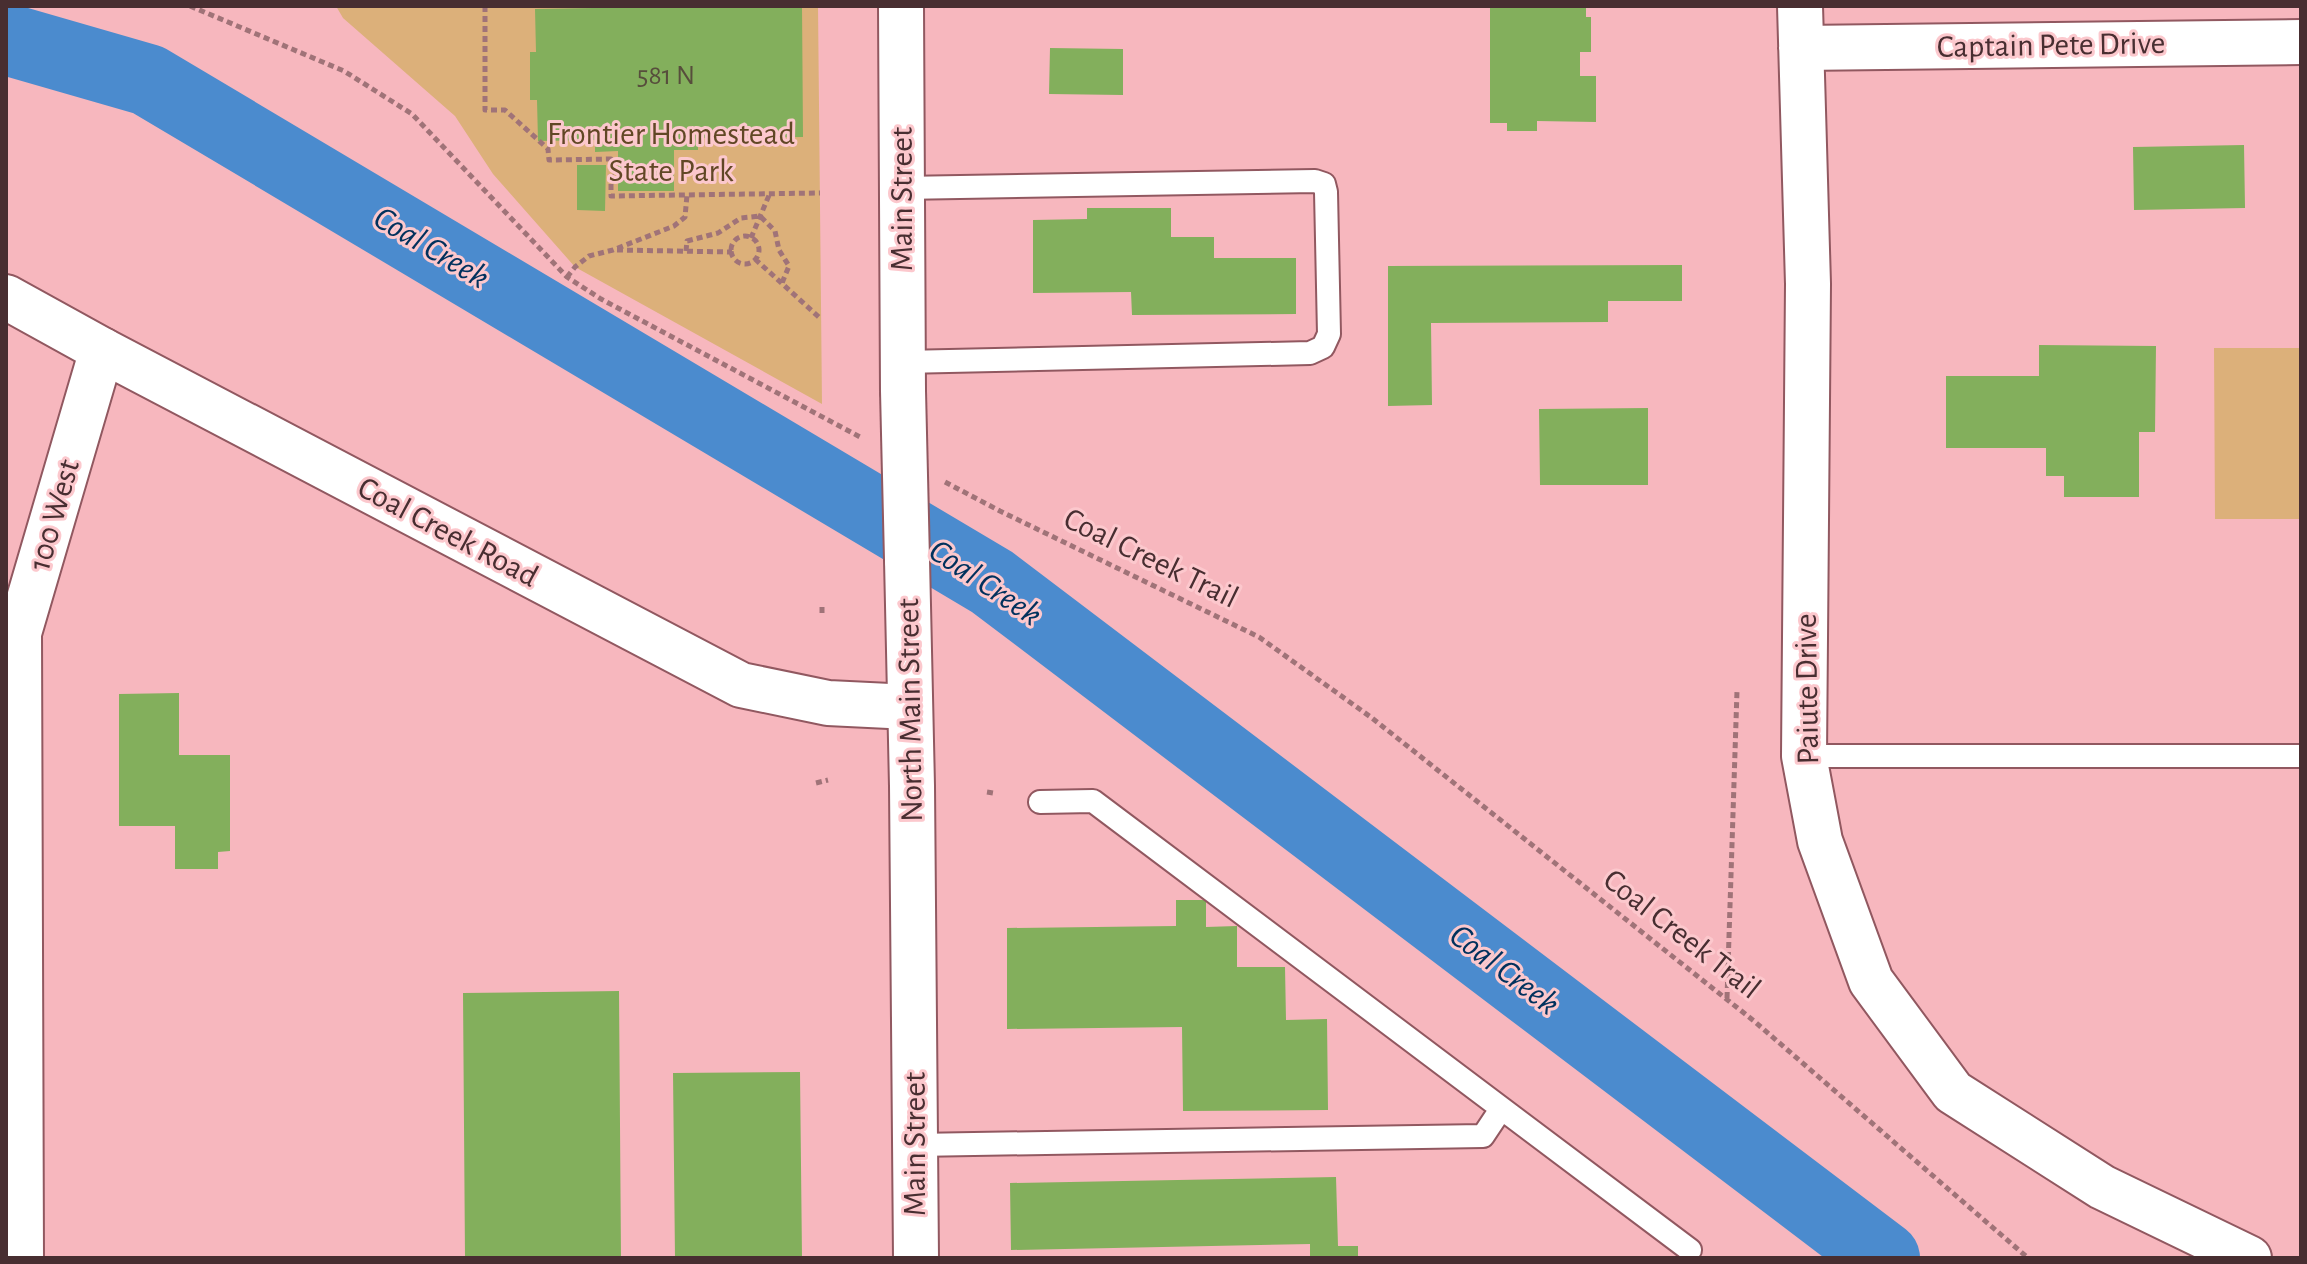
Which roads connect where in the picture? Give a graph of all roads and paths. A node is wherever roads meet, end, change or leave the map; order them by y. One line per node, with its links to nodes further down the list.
1 (190, 6): 16 (path)
2 (485, 6): 9 (path)
3 (901, 6): 6 (street, Main Street)
4 (1801, 27): 5 (street, Captain Pete Drive); 29 (street, Paiute Drive)
5 (2301, 42)
6 (902, 188): 21 (street, Main Street); 21 (lane)
7 (770, 193): 8 (path); 9 (path); 10 (path)
8 (820, 193)
9 (687, 195): 12 (path)
10 (760, 216): 11 (path); 13 (path); 17 (path)
11 (751, 238): 14 (path); 15 (path)
12 (613, 250): 13 (path); 16 (path)
13 (686, 251): 14 (path)
14 (732, 252): 15 (path)
15 (755, 259): 17 (path)
16 (567, 277): 22 (path)
17 (782, 283): 19 (path)
18 (6, 297): 20 (street, Coal Creek Road)
19 (821, 319)
20 (102, 350): 26 (street, 100 West); 28 (street, Coal Creek Road)
21 (903, 376): 28 (street, North Main Street, bridge)
22 (874, 444)
23 (944, 482): 34 (path, Coal Creek Trail)
24 (822, 607): 25 (path)
25 (822, 616)
26 (13, 634): 39 (street, 100 West)
27 (1737, 691): 34 (path)
28 (910, 707): 35 (street, North Main Street)
29 (1804, 756): 30 (lane); 42 (street, Paiute Drive)
30 (2301, 756)
31 (819, 773): 32 (path)
32 (828, 780)
33 (1040, 802): 36 (lane)
34 (1727, 999): 41 (path, Coal Creek Trail)
35 (914, 1030): 37 (street, Main Street)
36 (1501, 1109): 37 (lane); 38 (lane)
37 (915, 1145): 40 (street, Main Street)
38 (1690, 1250)
39 (21, 1258)
40 (916, 1258)
41 (2028, 1258)
42 (2249, 1258)

